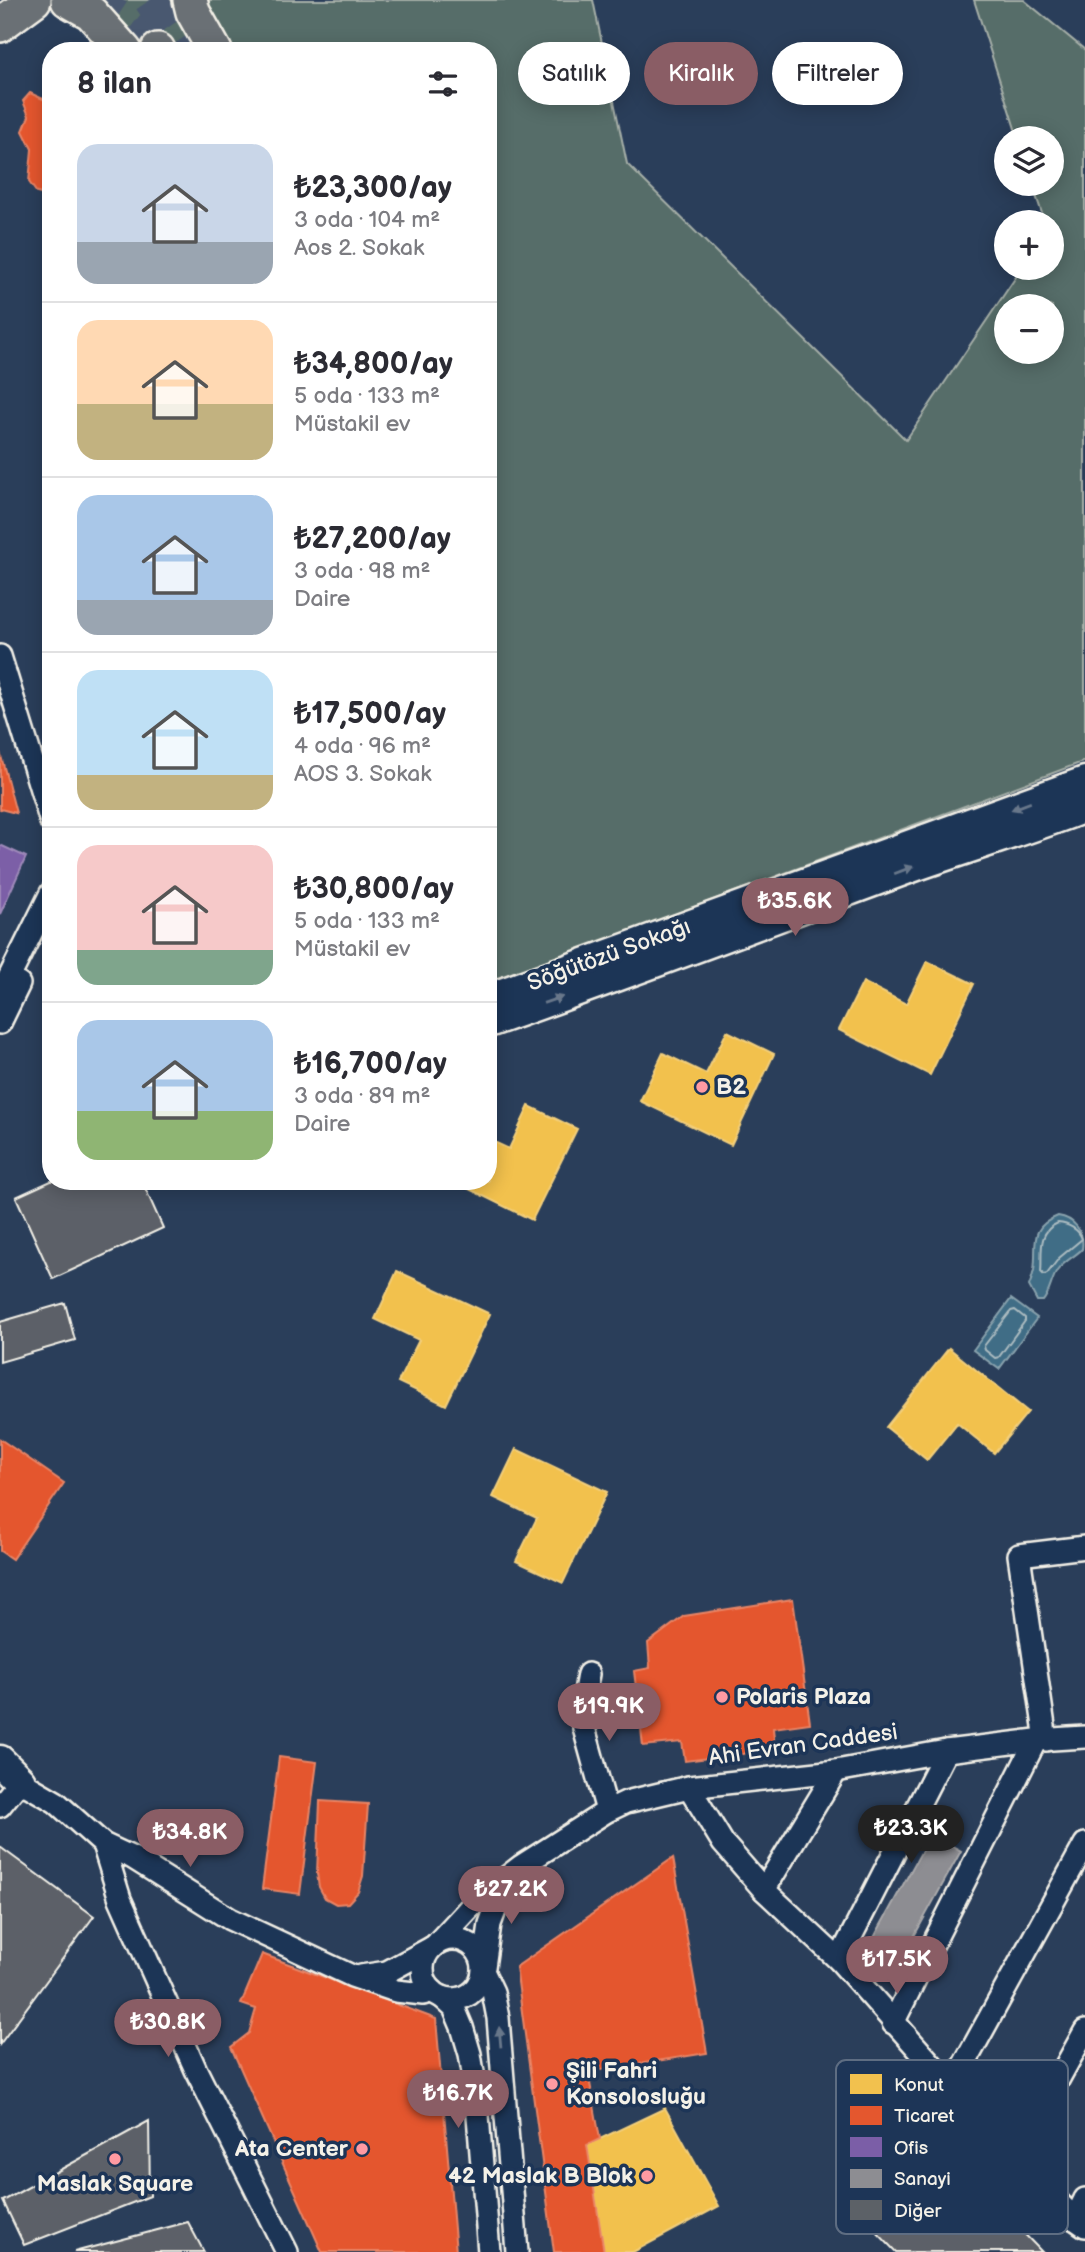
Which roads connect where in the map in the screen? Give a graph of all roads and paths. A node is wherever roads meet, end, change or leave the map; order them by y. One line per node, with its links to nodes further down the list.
1 (34, 0): 4 (main road)
2 (68, 0): 5 (main road)
3 (190, 0): 6 (main road)
4 (0, 25)
5 (117, 42)
6 (210, 42)
7 (0, 656): 9 (street)
8 (1085, 782): 14 (street, Söğütözü Sokağı, one-way to 14)
9 (42, 793)
10 (1085, 807): 15 (street, Söğütözü Sokağı, one-way to 10)
11 (42, 911): 13 (street)
12 (42, 937): 16 (street)
13 (0, 996)
14 (497, 996)
15 (497, 1019)
16 (0, 1023)
17 (1085, 1547): 20 (street)
18 (588, 1674): 26 (street)
19 (1085, 1737): 20 (street, Ahi Evran Caddesi)
20 (1041, 1740): 21 (street, Ahi Evran Caddesi); 36 (street)
21 (946, 1751): 22 (street, Ahi Evran Caddesi); 32 (street)
22 (836, 1771): 24 (street, Ahi Evran Caddesi); 30 (street)
23 (7, 1772): 25 (street); 27 (street)
24 (689, 1787): 26 (street, Ahi Evran Caddesi); 30 (street)
25 (0, 1806)
26 (607, 1811): 29 (street, Ahi Evran Caddesi)
27 (103, 1844): 34 (street); 43 (street)
28 (1085, 1844): 39 (street)
29 (508, 1877): 31 (street, Ahi Evran Caddesi); 33 (street)
30 (764, 1889): 32 (street)
31 (434, 1945): 33 (street); 34 (street); 35 (street)
32 (839, 1960): 36 (street)
33 (484, 1970): 35 (street); 45 (street, one-way to 33)
34 (352, 1976): 35 (street)
35 (437, 1994): 44 (street)
36 (893, 2023): 38 (street)
37 (1085, 2031): 40 (street)
38 (928, 2060)
39 (966, 2060)
40 (1068, 2062)
41 (1085, 2200): 42 (street)
42 (1080, 2223)
43 (287, 2252)
44 (489, 2252)
45 (517, 2252)

